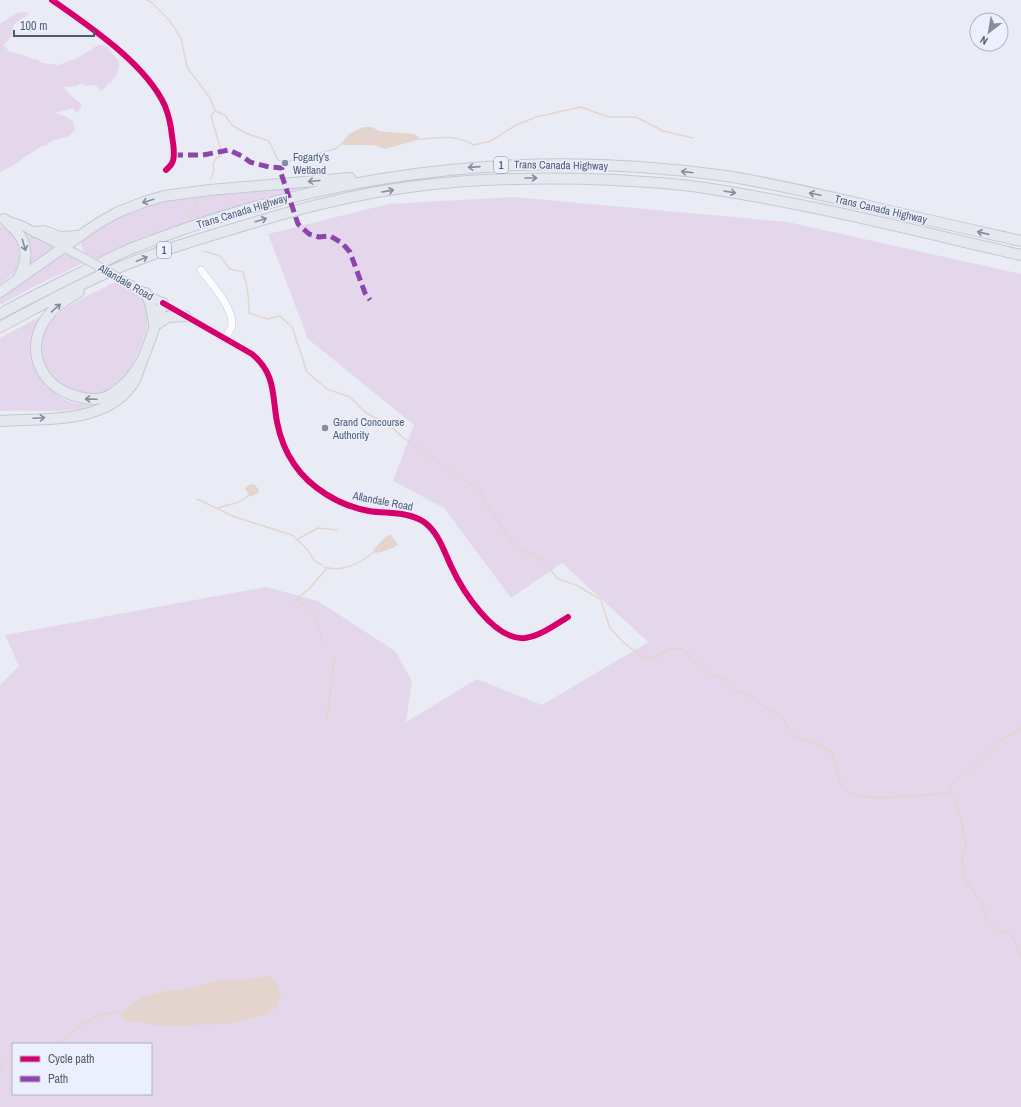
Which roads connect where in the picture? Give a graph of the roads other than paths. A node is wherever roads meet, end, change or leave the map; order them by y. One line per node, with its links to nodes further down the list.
1 (52, 0): 2 (street)
2 (166, 170)
3 (423, 172): 6 (highway, one-way to 6); 7 (highway, Trans Canada Highway / 1, one-way to 3); 16 (highway, Trans Canada Highway / 1)
4 (2, 218): 5 (main road, Allandale Road); 12 (highway, one-way to 12)
5 (35, 232): 6 (highway); 8 (main road, Allandale Road)
6 (78, 236): 8 (highway)
7 (1021, 241)
8 (64, 247): 12 (highway); 14 (main road, Allandale Road, bridge)
9 (1021, 255): 11 (highway, Trans Canada Highway / 1, one-way to 9)
10 (201, 270): 20 (street)
11 (106, 274): 19 (highway, Trans Canada Highway / 1); 21 (highway, one-way to 11)
12 (19, 277): 13 (highway)
13 (0, 292)
14 (146, 293): 15 (main road, Allandale Road); 18 (highway)
15 (163, 303): 17 (street, Allandale Road); 18 (highway)
16 (0, 314)
17 (185, 316): 18 (highway); 20 (street, Allandale Road)
18 (154, 326): 21 (highway)
19 (0, 327)
20 (224, 339): 23 (street, Allandale Road)
21 (142, 361): 22 (highway, one-way to 21)
22 (0, 421)
23 (568, 617)

